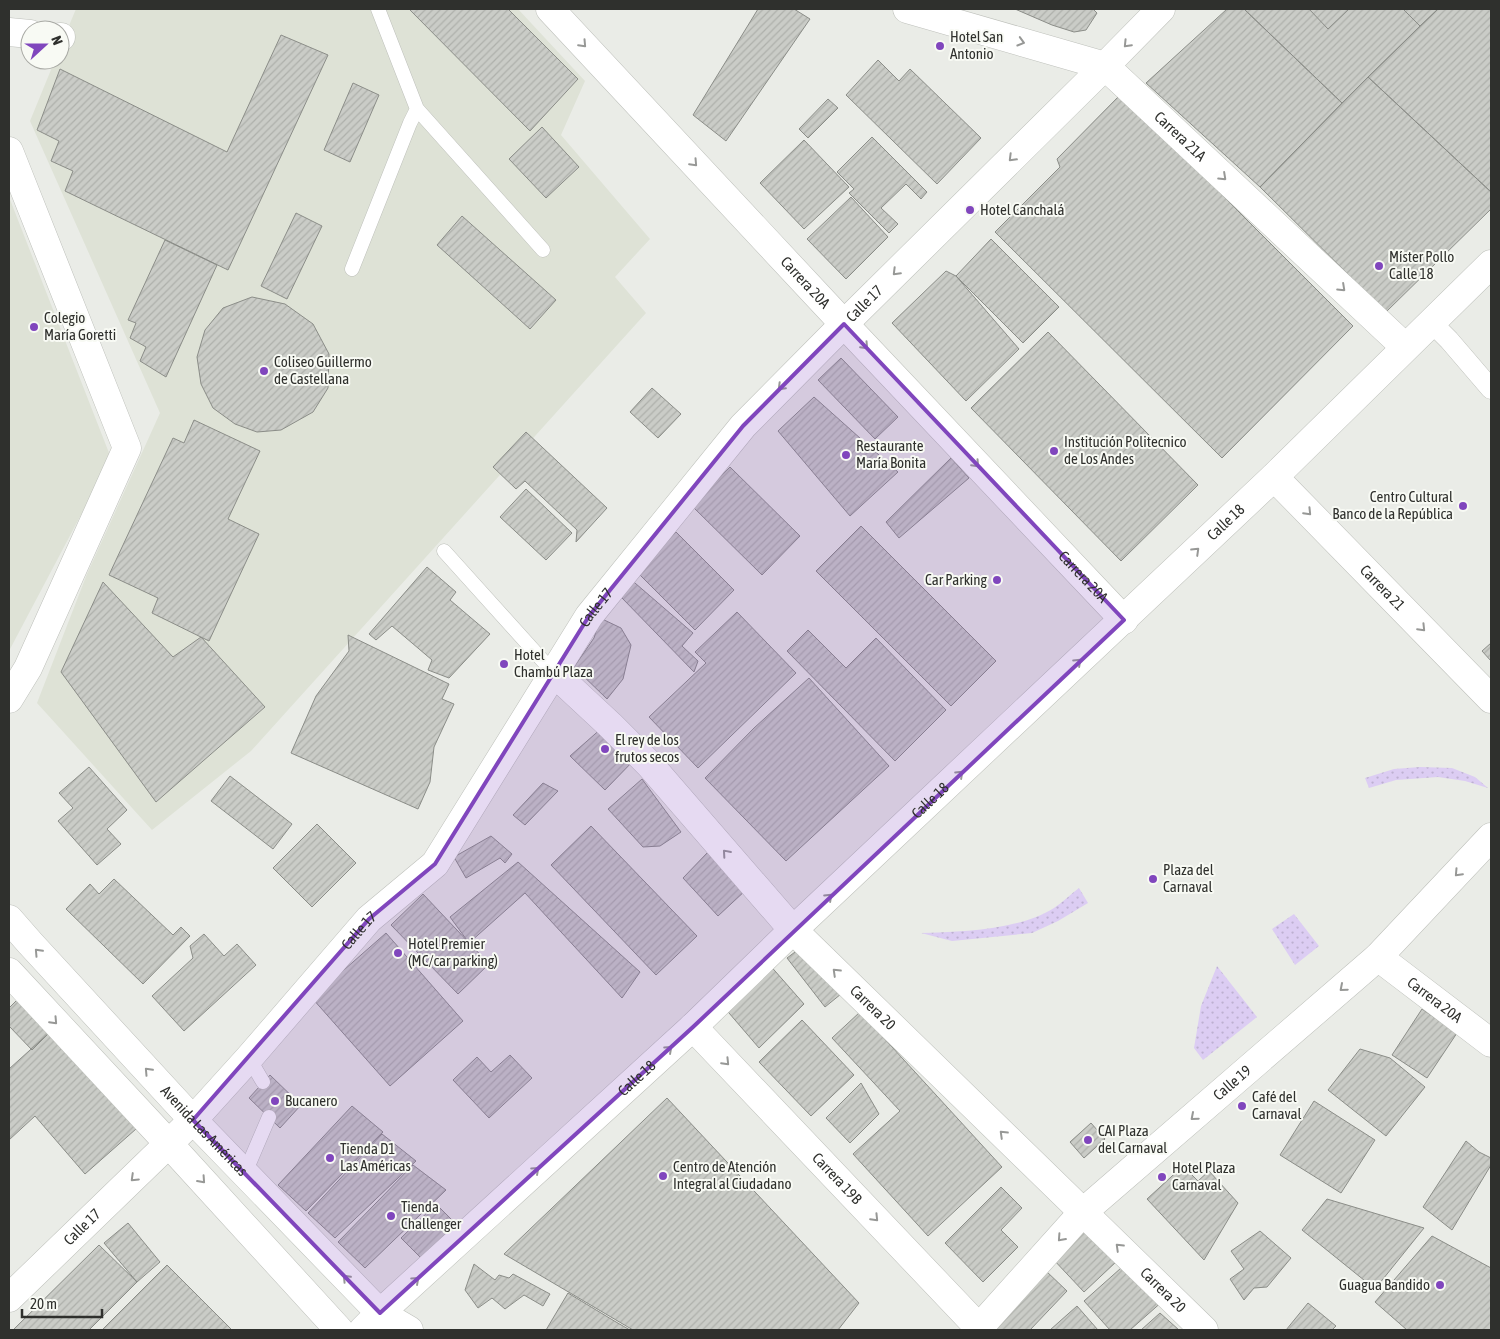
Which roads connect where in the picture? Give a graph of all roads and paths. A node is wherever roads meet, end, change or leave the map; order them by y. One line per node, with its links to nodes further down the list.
1 (378, 9): 6 (lane)
2 (550, 9): 12 (street, Carrera 20A, one-way to 12)
3 (907, 9): 5 (street, Carrera 21A, one-way to 5)
4 (1161, 9): 5 (street, Calle 17, one-way to 5)
5 (1105, 66): 12 (street, Calle 17, one-way to 12); 13 (street, Carrera 21A, one-way to 13)
6 (417, 109): 8 (lane); 10 (lane)
7 (9, 152): 19 (street)
8 (542, 250)
9 (1491, 264): 11 (street, Calle 18)
10 (352, 269)
11 (1431, 322): 13 (street, Calle 18); 14 (street)
12 (844, 324): 17 (street, Carrera 20A, one-way to 17); 18 (street, Calle 17, one-way to 18)
13 (1405, 347): 15 (street, Calle 18)
14 (1491, 389)
15 (1274, 477): 17 (street, Calle 18, one-way to 15); 20 (street, Carrera 21, one-way to 20)
16 (444, 551): 18 (lane)
17 (1124, 620): 23 (street, Calle 18, one-way to 17)
18 (553, 672): 23 (street, Carrera 20, one-way to 18); 28 (street, Calle 17)
19 (9, 699)
20 (1491, 699)
21 (1491, 837): 24 (street, Calle 19, one-way to 24)
22 (9, 919): 31 (street, Avenida Las Américas, one-way to 22)
23 (793, 930): 26 (street, Calle 18); 34 (street, Carrera 20, one-way to 23)
24 (1378, 957): 27 (street, Carrera 20A); 34 (street, Calle 19, one-way to 34)
25 (9, 972): 32 (street, one-way to 32)
26 (693, 1027): 36 (street, Calle 18, one-way to 26); 39 (street, Carrera 19B, one-way to 39)
27 (1491, 1043)
28 (249, 1058): 29 (lane); 31 (street, Calle 17)
29 (263, 1082)
30 (269, 1116): 33 (lane)
31 (193, 1120): 32 (street, Calle 17); 33 (street, Avenida Las Américas)
32 (169, 1144): 35 (street, Calle 17, one-way to 35); 37 (street, one-way to 37)
33 (244, 1173): 36 (street, Avenida Las Américas, one-way to 33)
34 (1084, 1212): 39 (street, Calle 19, one-way to 39); 40 (street, Carrera 20, one-way to 34)
35 (9, 1298)
36 (372, 1321): 38 (street, Avenida Las Américas)
37 (339, 1330)
38 (409, 1330)
39 (979, 1330)
40 (1204, 1330)

